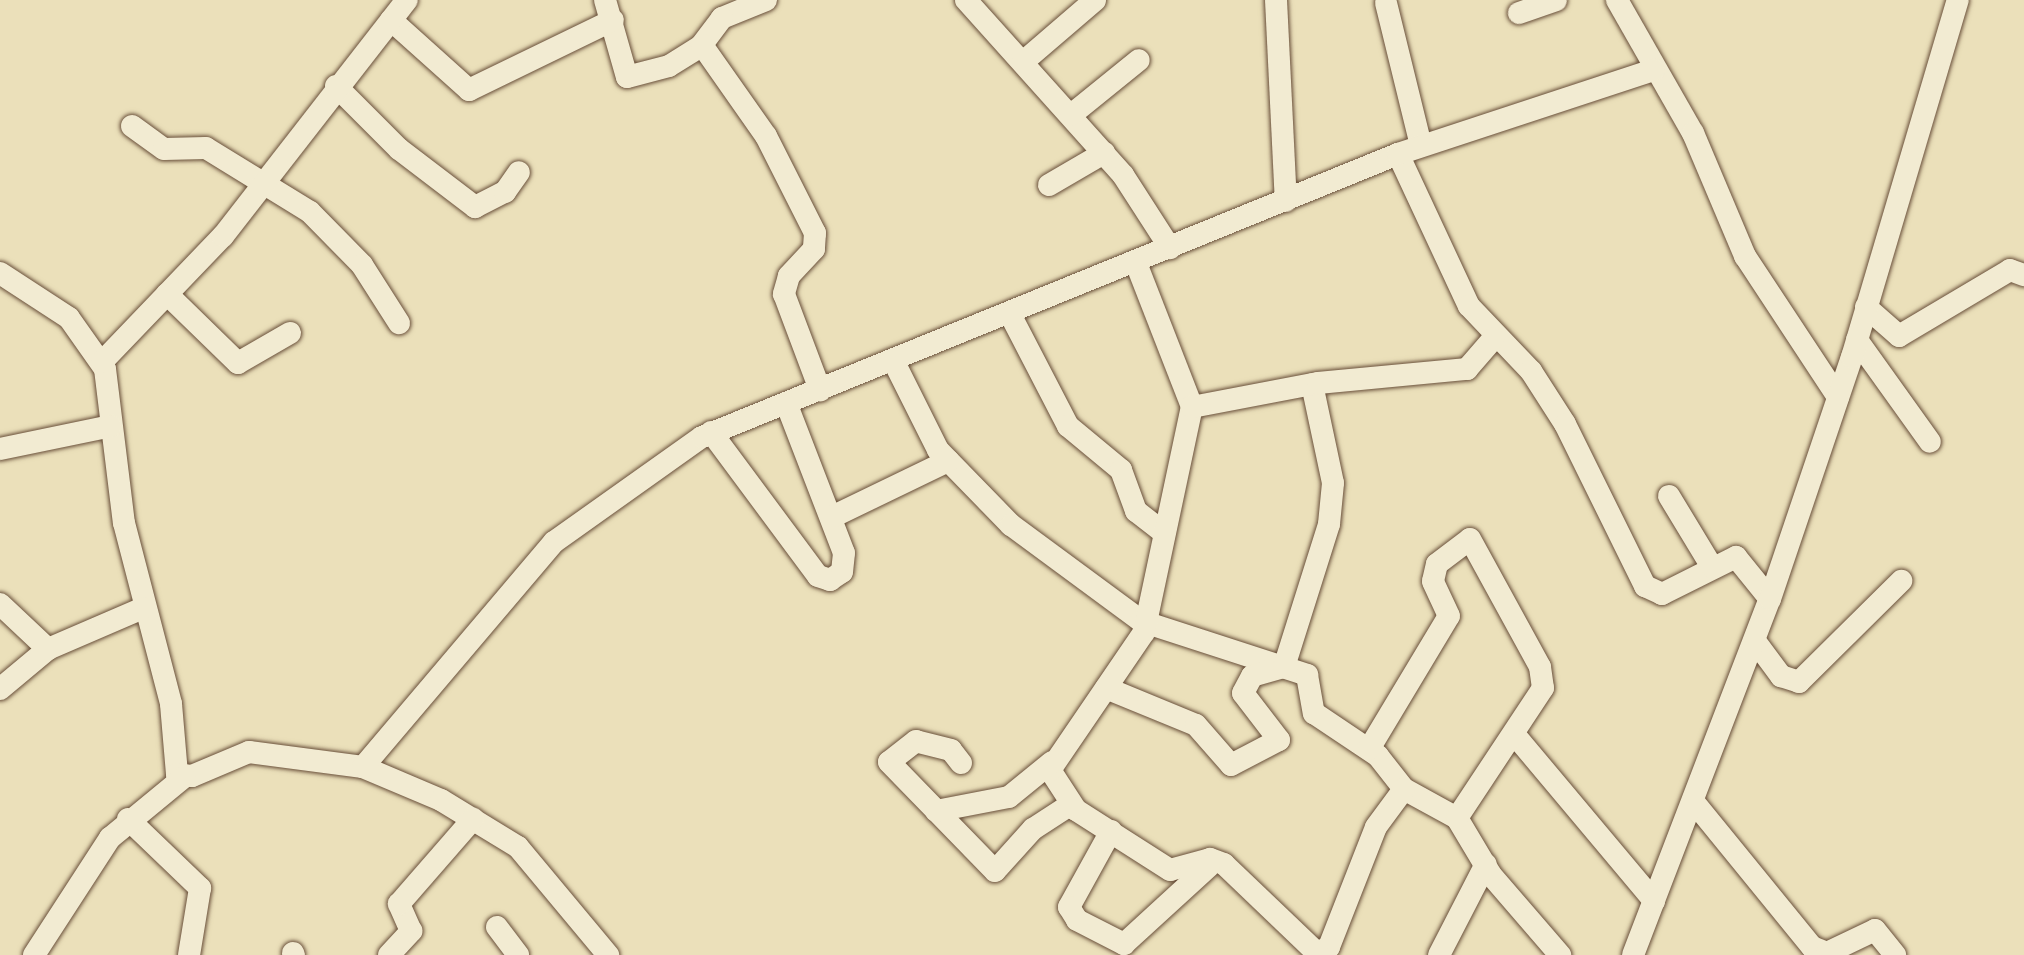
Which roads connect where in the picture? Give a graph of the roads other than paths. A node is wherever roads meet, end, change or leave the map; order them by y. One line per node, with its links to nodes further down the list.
1 (407, 0): 12 (street)
2 (966, 0): 15 (street)
3 (1095, 0): 15 (street)
4 (1276, 0): 26 (street)
5 (1556, 0): 11 (street)
6 (1617, 0): 16 (street)
7 (1958, 0): 32 (street)
8 (751, 3): 13 (street)
9 (1386, 3): 20 (street)
10 (609, 10): 12 (street); 13 (street)
11 (1519, 13)
12 (391, 20): 17 (street)
13 (702, 45): 41 (street)
14 (1139, 60): 18 (street)
15 (1023, 62): 18 (street)
16 (1654, 70): 20 (street); 42 (street)
17 (336, 86): 23 (street); 24 (street)
18 (1071, 115): 21 (street)
19 (132, 126): 24 (street)
20 (1421, 146): 22 (street)
21 (1104, 153): 25 (street); 27 (street)
22 (1398, 154): 26 (street); 36 (street)
23 (519, 172)
24 (262, 181): 31 (street); 34 (street)
25 (1049, 185)
26 (1286, 201): 27 (street)
27 (1170, 248): 28 (street)
28 (1136, 263): 33 (street); 44 (street)
29 (0, 273): 38 (street)
30 (2024, 275): 32 (street)
31 (167, 294): 35 (street); 38 (street)
32 (1866, 307): 37 (street)
33 (1011, 316): 39 (street); 52 (street)
34 (399, 323)
35 (290, 333)
36 (1493, 339): 40 (street); 53 (street)
37 (1857, 340): 42 (street); 47 (street)
38 (102, 362): 45 (street)
39 (894, 362): 41 (street); 49 (street)
40 (1312, 384): 44 (street); 61 (street)
41 (820, 390): 43 (street)
42 (1838, 397): 55 (street)
43 (786, 403): 46 (street); 51 (street)
44 (1192, 407): 52 (street)
45 (111, 426): 48 (street); 57 (street)
46 (711, 432): 51 (street); 68 (street)
47 (1930, 442)
48 (0, 449)
49 (948, 461): 51 (street); 58 (street)
50 (1669, 496): 53 (street)
51 (834, 516)
52 (1163, 532): 58 (street)
53 (1712, 567): 55 (street)
54 (1901, 581): 59 (street)
55 (1770, 599): 59 (street)
56 (0, 604): 60 (street)
57 (143, 608): 60 (street); 69 (street)
58 (1147, 623): 61 (street); 62 (street)
59 (1755, 641): 71 (street)
60 (48, 649): 63 (street)
61 (1284, 667): 62 (street); 65 (street)
62 (1106, 688): 66 (street)
63 (0, 689)
64 (1514, 734): 65 (street); 74 (street); 80 (street)
65 (1369, 749): 70 (street)
66 (1052, 762): 72 (street); 73 (street)
67 (961, 763): 73 (street)
68 (363, 767): 69 (street); 76 (street)
69 (184, 777): 75 (street)
70 (1404, 789): 74 (street); 78 (street)
71 (1693, 801): 80 (street); 90 (street)
72 (1070, 805): 73 (street); 77 (street)
73 (936, 811)
74 (1457, 818): 79 (street)
75 (128, 819): 83 (street); 84 (street)
76 (473, 819): 82 (street); 85 (street)
77 (1111, 831): 78 (street); 78 (street)
78 (1216, 860)
79 (1486, 864): 87 (street); 88 (street)
80 (1654, 901): 89 (street)
81 (497, 927): 86 (street)
82 (598, 951)
83 (34, 955)
84 (189, 955)
85 (389, 955)
86 (518, 955)
87 (1439, 955)
88 (1560, 955)
89 (1633, 955)
90 (1895, 955)

